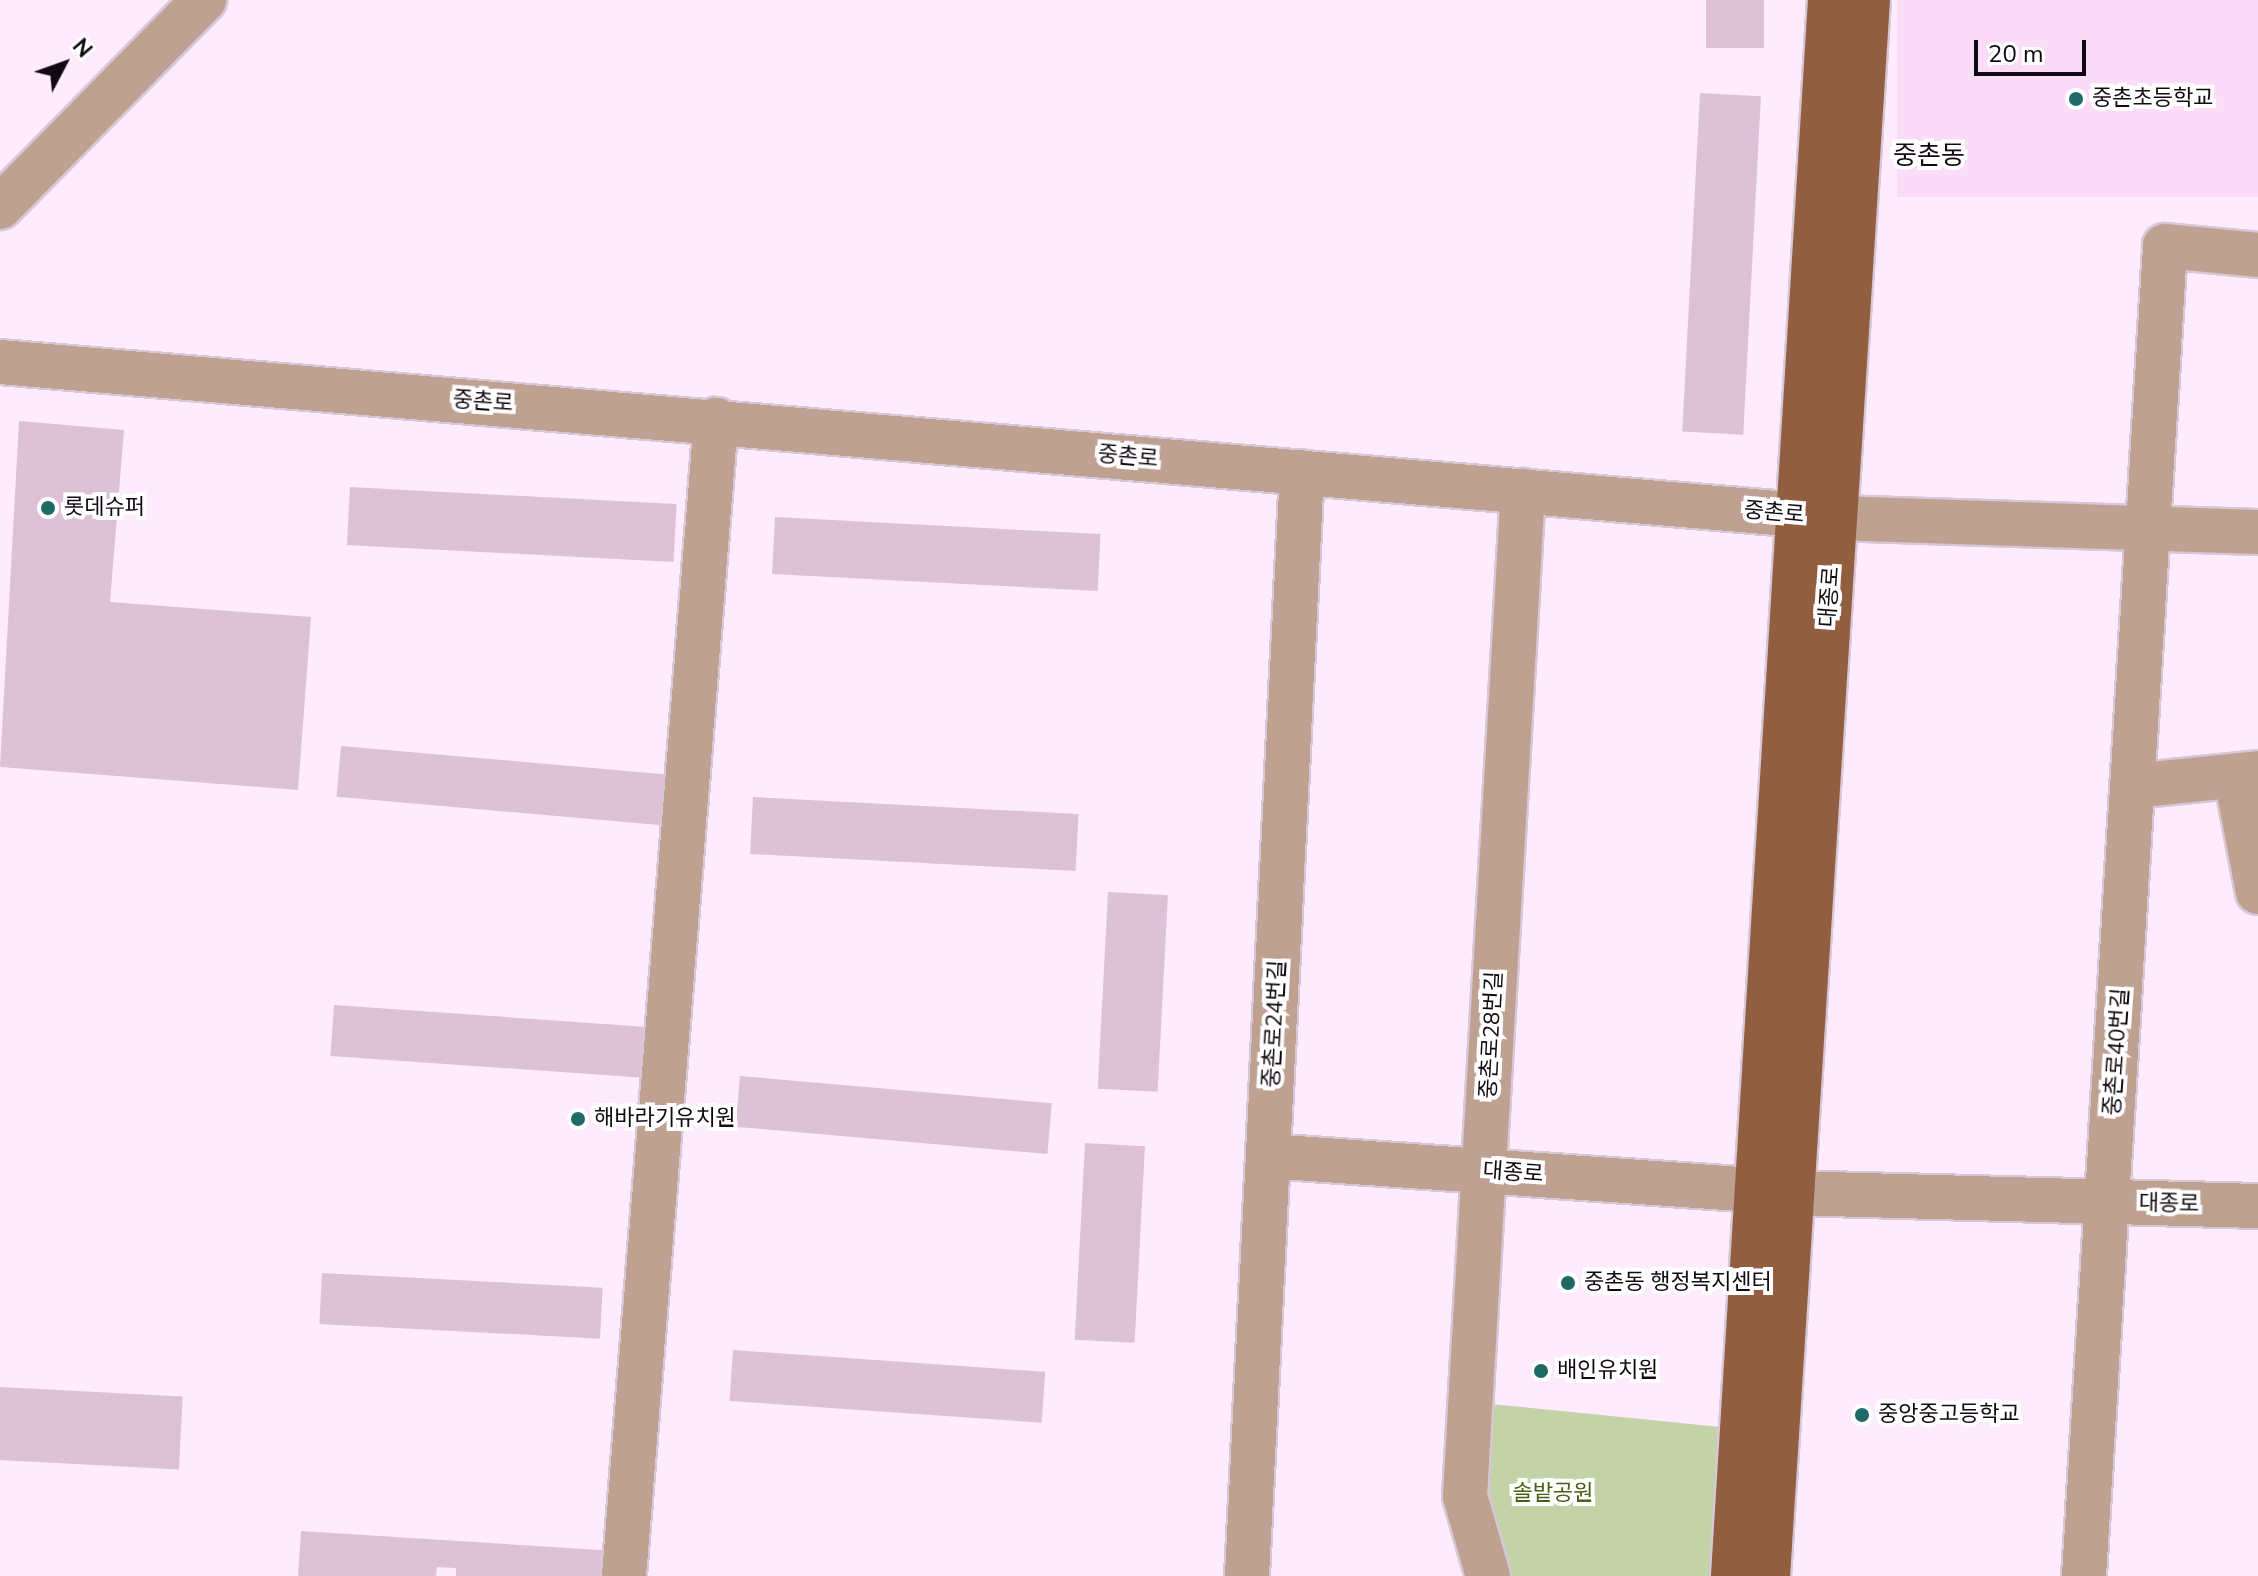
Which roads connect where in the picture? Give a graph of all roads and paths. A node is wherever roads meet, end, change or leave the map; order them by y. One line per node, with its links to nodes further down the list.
1 (204, 0): 4 (street)
2 (1830, 0): 10 (main road, 대종로)
3 (1868, 0): 10 (main road, 대종로)
4 (0, 207)
5 (2258, 255): 11 (street, 중촌로40번길)
6 (0, 362): 7 (street, 중촌로)
7 (716, 420): 8 (street, 중촌로); 21 (street)
8 (1302, 472): 9 (street, 중촌로); 16 (street, 중촌로24번길)
9 (1523, 491): 10 (street, 중촌로); 17 (street, 중촌로28번길)
10 (1817, 517): 11 (street, 중촌로); 18 (main road, 대종로)
11 (2150, 528): 12 (street, 중촌로); 14 (street, 중촌로40번길)
12 (2258, 532)
13 (2247, 775): 14 (street); 15 (street)
14 (2133, 786): 19 (street, 중촌로40번길)
15 (2258, 892)
16 (1268, 1156): 17 (street, 대종로); 22 (street, 중촌로24번길)
17 (1484, 1171): 18 (street, 대종로); 23 (street, 중촌로28번길)
18 (1775, 1192): 19 (street, 대종로); 24 (main road, 대종로); 25 (main road, 대종로)
19 (2108, 1203): 20 (street, 대종로); 26 (street, 중촌로40번길)
20 (2258, 1206)
21 (624, 1576)
22 (1247, 1576)
23 (1488, 1576)
24 (1733, 1576)
25 (1768, 1576)
26 (2084, 1576)

